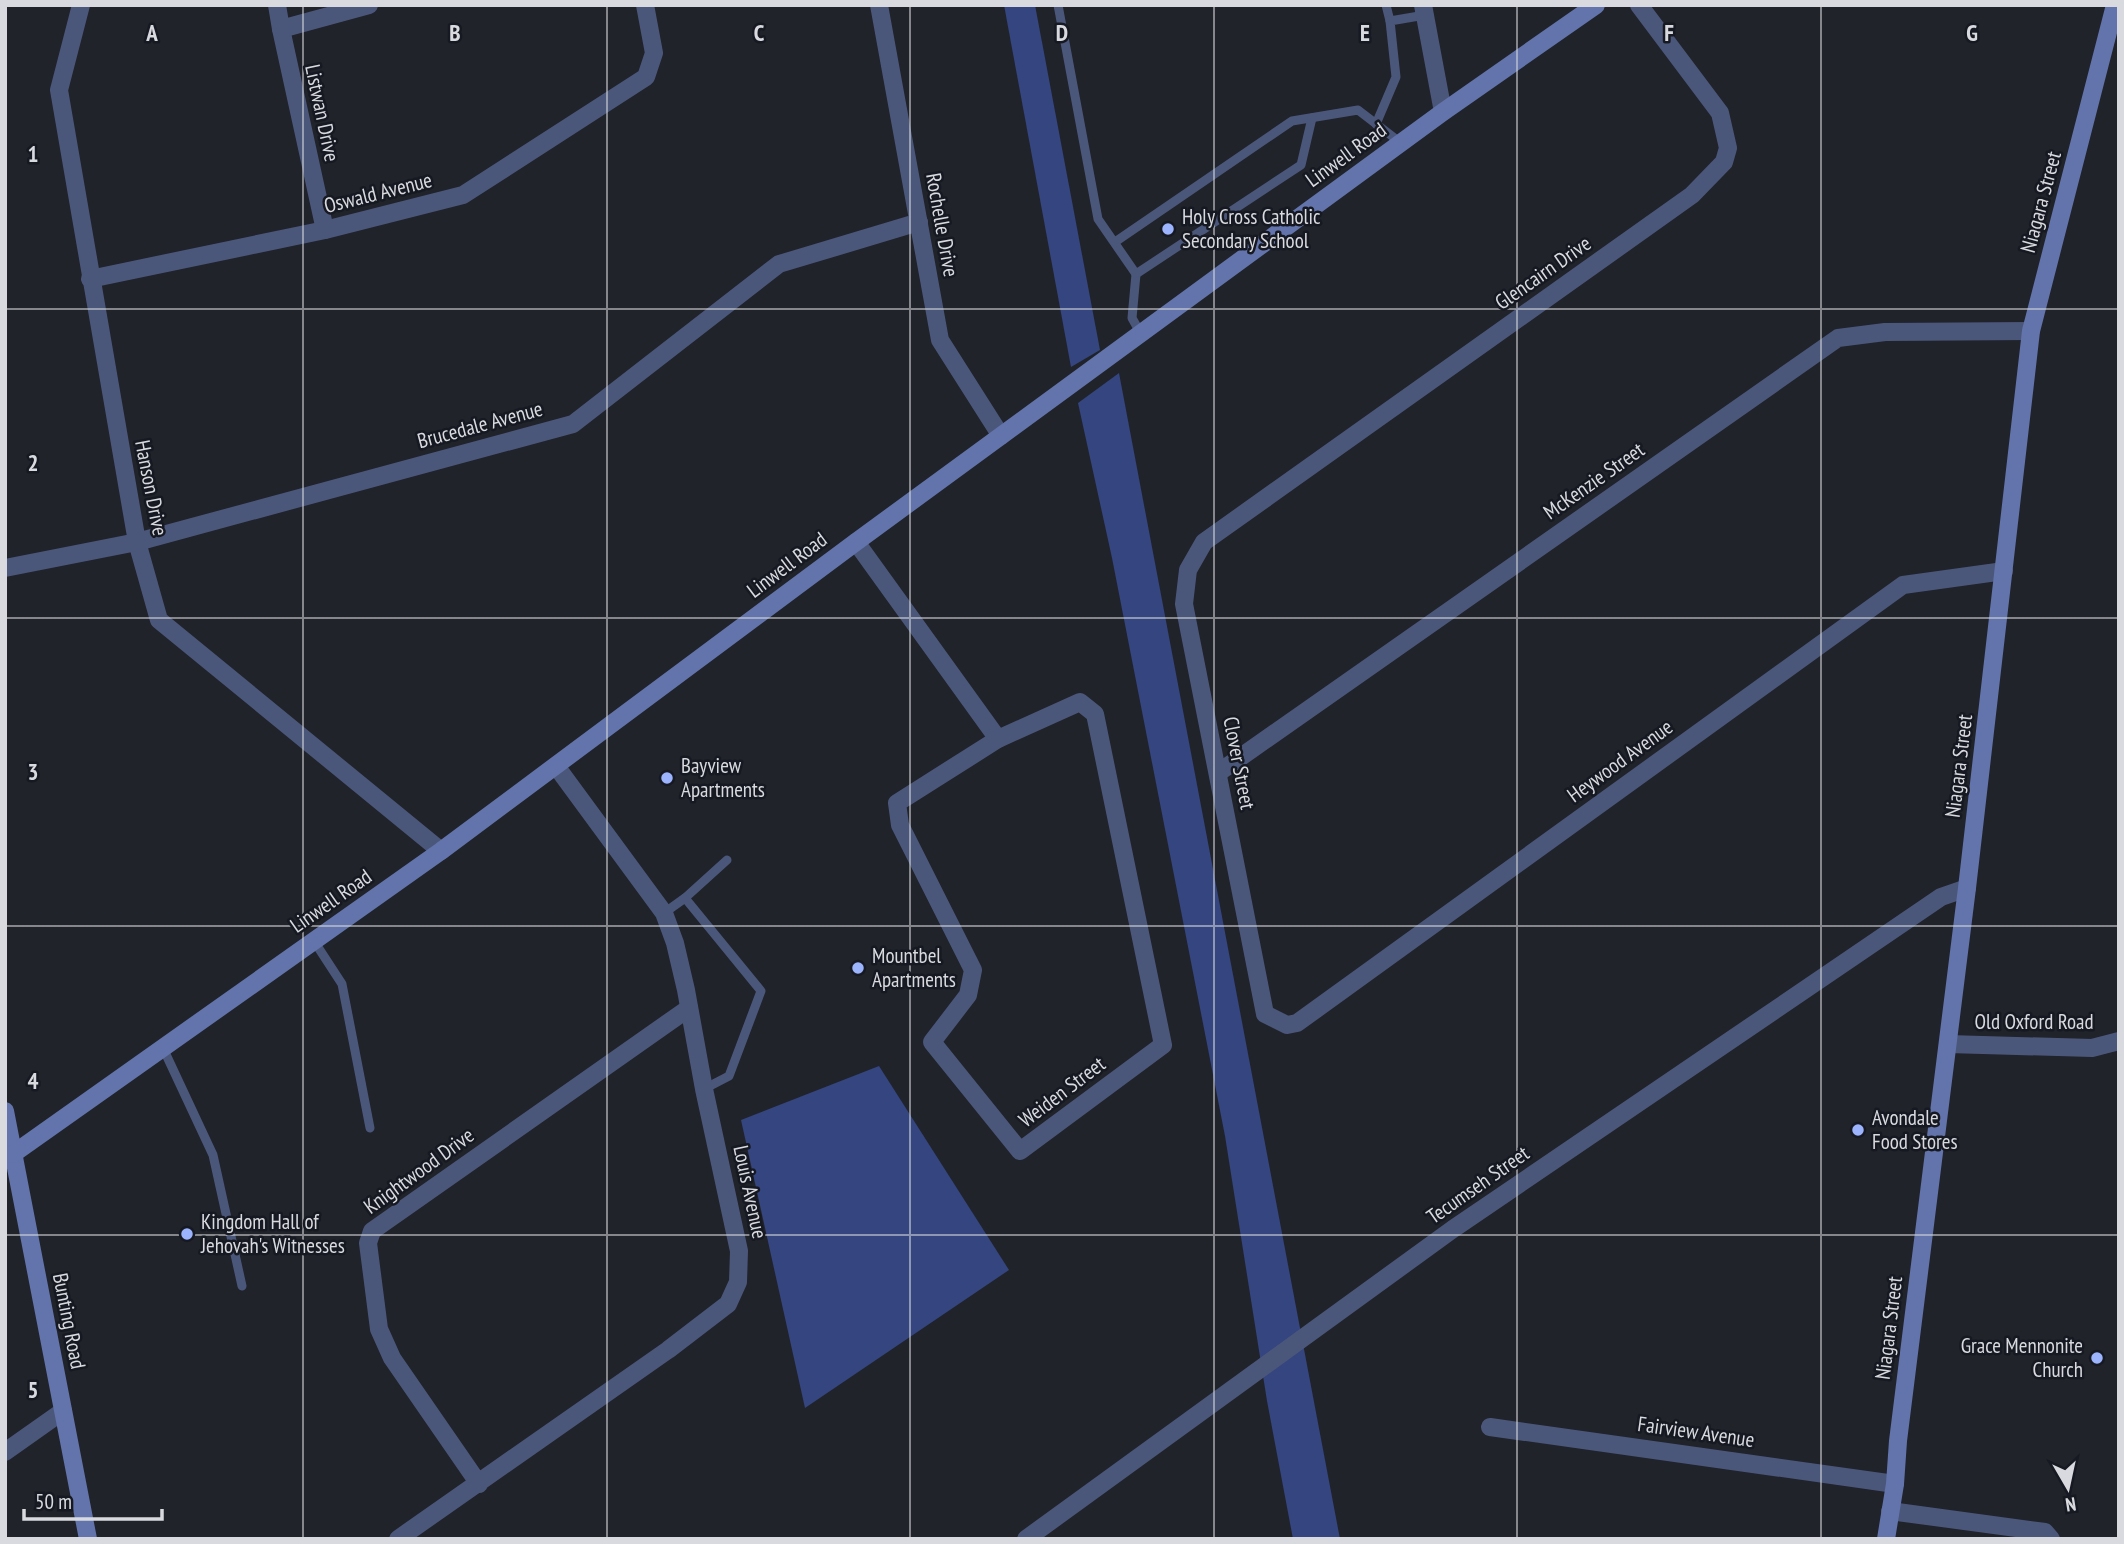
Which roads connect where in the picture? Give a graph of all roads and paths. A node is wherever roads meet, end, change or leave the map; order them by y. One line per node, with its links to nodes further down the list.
1 (81, 5): 22 (street, Hanson Drive)
2 (277, 5): 13 (street, Listwan Drive)
3 (369, 5): 13 (street)
4 (645, 5): 19 (street, Oswald Avenue)
5 (880, 5): 18 (street, Rochelle Drive)
6 (1058, 5): 20 (lane)
7 (1386, 5): 12 (lane)
8 (1596, 5): 14 (main road, Linwell Road)
9 (1639, 5): 26 (street, Glencairn Drive)
10 (2115, 5): 23 (main road, Niagara Street)
11 (1424, 10): 12 (lane); 14 (street)
12 (1390, 21): 16 (lane)
13 (281, 29): 19 (street, Listwan Drive)
14 (1443, 112): 17 (main road, Linwell Road)
15 (1312, 118): 16 (lane); 20 (lane); 21 (lane)
16 (1376, 124): 17 (lane)
17 (1401, 143): 24 (main road, Linwell Road)
18 (919, 222): 25 (street, Rochelle Drive); 27 (street, Brucedale Avenue)
19 (325, 230): 22 (street, Oswald Avenue)
20 (1115, 242): 21 (lane)
21 (1136, 274): 24 (lane)
22 (90, 279): 27 (street, Hanson Drive)
23 (2031, 331): 30 (main road, Niagara Street); 33 (street, McKenzie Street)
24 (1142, 334): 25 (main road, Linwell Road)
25 (1001, 436): 28 (main road, Linwell Road)
26 (1231, 523): 33 (street, Clover Street)
27 (137, 542): 29 (street, Brucedale Avenue); 34 (street, Hanson Drive)
28 (856, 542): 31 (street); 32 (main road, Linwell Road)
29 (5, 568)
30 (2004, 570): 36 (main road, Niagara Street); 41 (street, Heywood Avenue)
31 (998, 739): 31 (street, Weiden Street)
32 (556, 766): 34 (main road, Linwell Road); 38 (street, Louis Avenue)
33 (1218, 773): 41 (street, Clover Street)
34 (441, 851): 39 (main road, Linwell Road)
35 (727, 860): 37 (lane)
36 (1967, 888): 43 (main road, Niagara Street); 58 (street, Tecumseh Street)
37 (685, 898): 38 (lane); 45 (lane)
38 (664, 913): 40 (street, Louis Avenue)
39 (314, 941): 44 (main road, Linwell Road); 47 (lane)
40 (689, 1009): 45 (street, Louis Avenue); 53 (street, Knightwood Drive)
41 (1279, 1021)
42 (2119, 1041): 43 (street, Old Oxford Road)
43 (1948, 1044): 54 (main road, Niagara Street)
44 (163, 1048): 48 (main road, Linwell Road); 49 (lane)
45 (705, 1089): 53 (street, Louis Avenue)
46 (5, 1111): 48 (main road, Bunting Road)
47 (370, 1128)
48 (9, 1157): 50 (main road, Bunting Road)
49 (242, 1286)
50 (63, 1411): 52 (street); 56 (main road, Bunting Road)
51 (1490, 1426): 54 (street, Fairview Avenue)
52 (5, 1452)
53 (479, 1483): 57 (street, Louis Avenue)
54 (1895, 1484): 55 (main road, Niagara Street)
55 (1890, 1511): 59 (main road, Niagara Street); 60 (street)
56 (88, 1539)
57 (398, 1539)
58 (1026, 1539)
59 (1886, 1539)
60 (2051, 1539)

